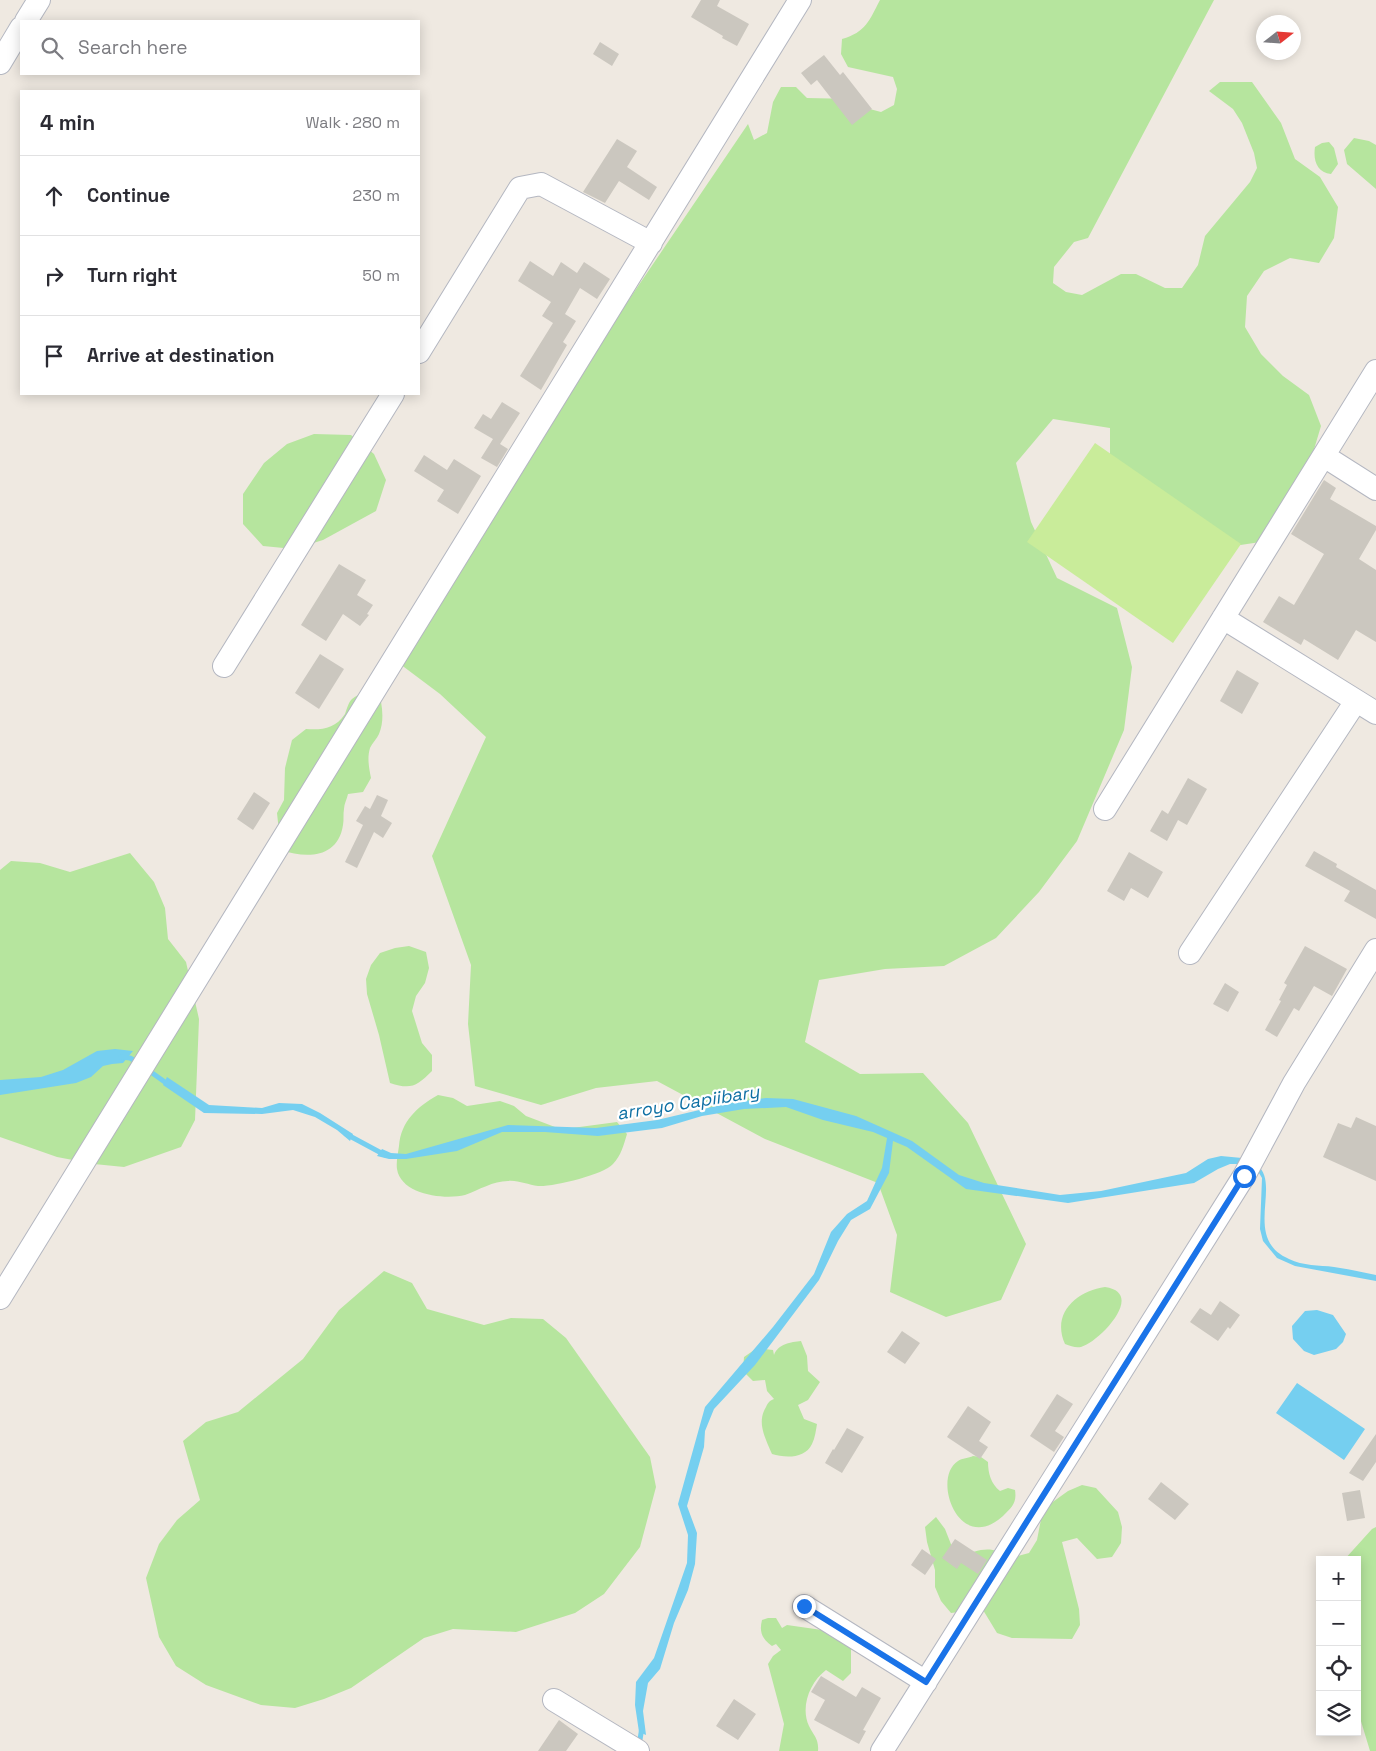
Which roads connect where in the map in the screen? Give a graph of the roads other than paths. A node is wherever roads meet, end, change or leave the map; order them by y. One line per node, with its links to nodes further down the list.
1 (39, 0): 3 (street)
2 (800, 0): 6 (street)
3 (27, 20)
4 (20, 30): 5 (street)
5 (0, 63)
6 (650, 243): 7 (street); 19 (street)
7 (420, 350)
8 (1376, 371): 10 (street)
9 (392, 395): 13 (street)
10 (1324, 456): 11 (street); 12 (street)
11 (1376, 489)
12 (1223, 618): 14 (street); 16 (street)
13 (224, 666)
14 (1356, 701): 15 (street); 18 (street)
15 (1376, 713)
16 (1105, 809)
17 (1376, 950): 21 (street)
18 (1190, 953)
19 (0, 1298)
20 (804, 1606): 21 (street)
21 (926, 1682): 24 (street)
22 (554, 1700): 23 (street)
23 (636, 1749)
24 (882, 1751)

